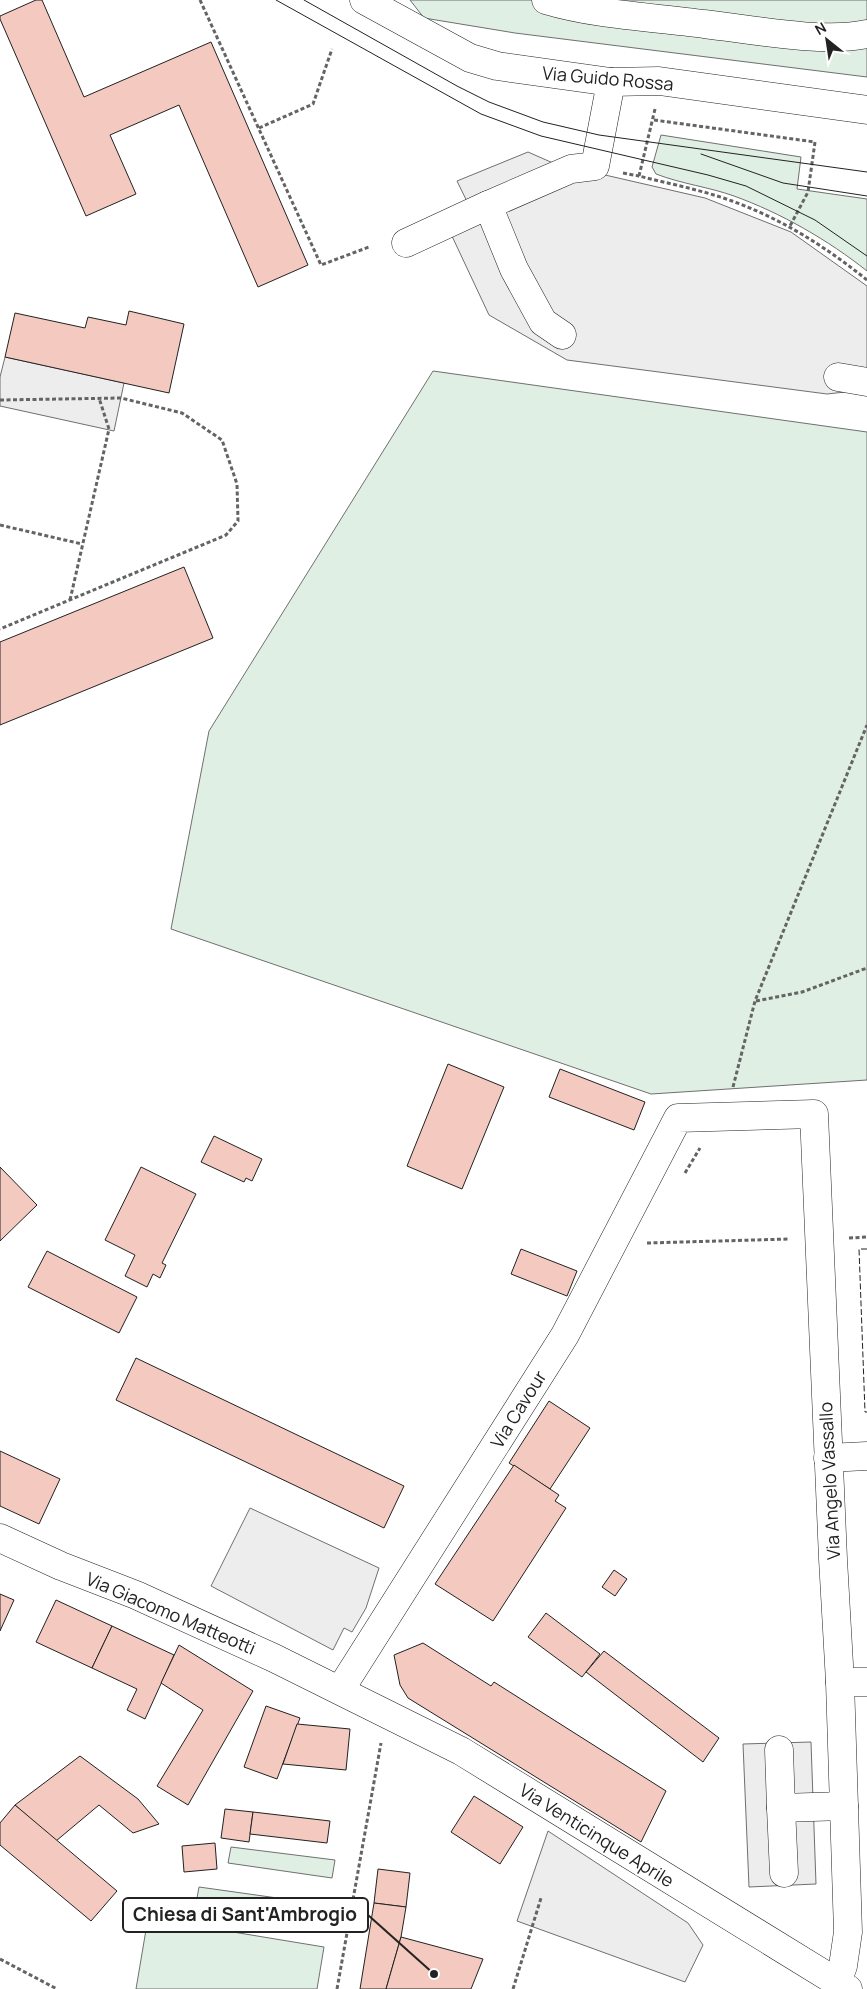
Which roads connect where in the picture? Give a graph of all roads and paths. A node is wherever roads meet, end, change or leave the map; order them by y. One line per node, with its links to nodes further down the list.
1 (200, 0): 10 (path)
2 (364, 0): 7 (street, Via Guido Rossa)
3 (546, 0): 4 (street)
4 (867, 34)
5 (332, 49): 10 (path)
6 (659, 81): 7 (street, Via Guido Rossa); 8 (street, Via Guido Rossa); 9 (path)
7 (610, 82): 11 (street)
8 (867, 110)
9 (654, 120): 12 (path); 12 (path)
10 (259, 128): 14 (path)
11 (488, 206): 13 (street); 16 (street)
12 (790, 226): 15 (path)
13 (406, 243)
14 (369, 247)
15 (867, 280)
16 (562, 335)
17 (838, 377): 18 (street)
18 (867, 382)
19 (99, 398): 20 (path); 22 (path); 23 (path)
20 (0, 400)
21 (0, 525): 22 (path)
22 (82, 544): 23 (path)
23 (70, 600): 24 (path)
24 (0, 629)
25 (867, 726): 27 (path)
26 (867, 968): 27 (path)
27 (755, 1001): 28 (path)
28 (717, 1117): 29 (street, Via Angelo Vassallo); 30 (path); 33 (street, Via Angelo Vassallo)
29 (678, 1118): 41 (street, Via Cavour)
30 (684, 1176)
31 (651, 1234): 34 (path)
32 (867, 1237): 33 (path)
33 (819, 1238): 34 (path); 37 (street, Via Angelo Vassallo)
34 (646, 1243): 35 (path)
35 (642, 1251)
36 (867, 1456): 37 (street)
37 (828, 1458): 39 (street, Via Angelo Vassallo)
38 (0, 1538): 41 (street, Via Giacomo Matteotti)
39 (840, 1682): 40 (street); 44 (street, Via Angelo Vassallo)
40 (867, 1682)
41 (340, 1690): 42 (street, Via Venticinque Aprile)
42 (386, 1714): 49 (street, Via Venticinque Aprile); 51 (path)
43 (779, 1750): 45 (street)
44 (844, 1806): 45 (street); 49 (street, Via Angelo Vassallo)
45 (782, 1808): 46 (street)
46 (784, 1873)
47 (541, 1898): 52 (path)
48 (0, 1959): 50 (path)
49 (842, 1986)
50 (57, 1989)
51 (337, 1989)
52 (513, 1989)

